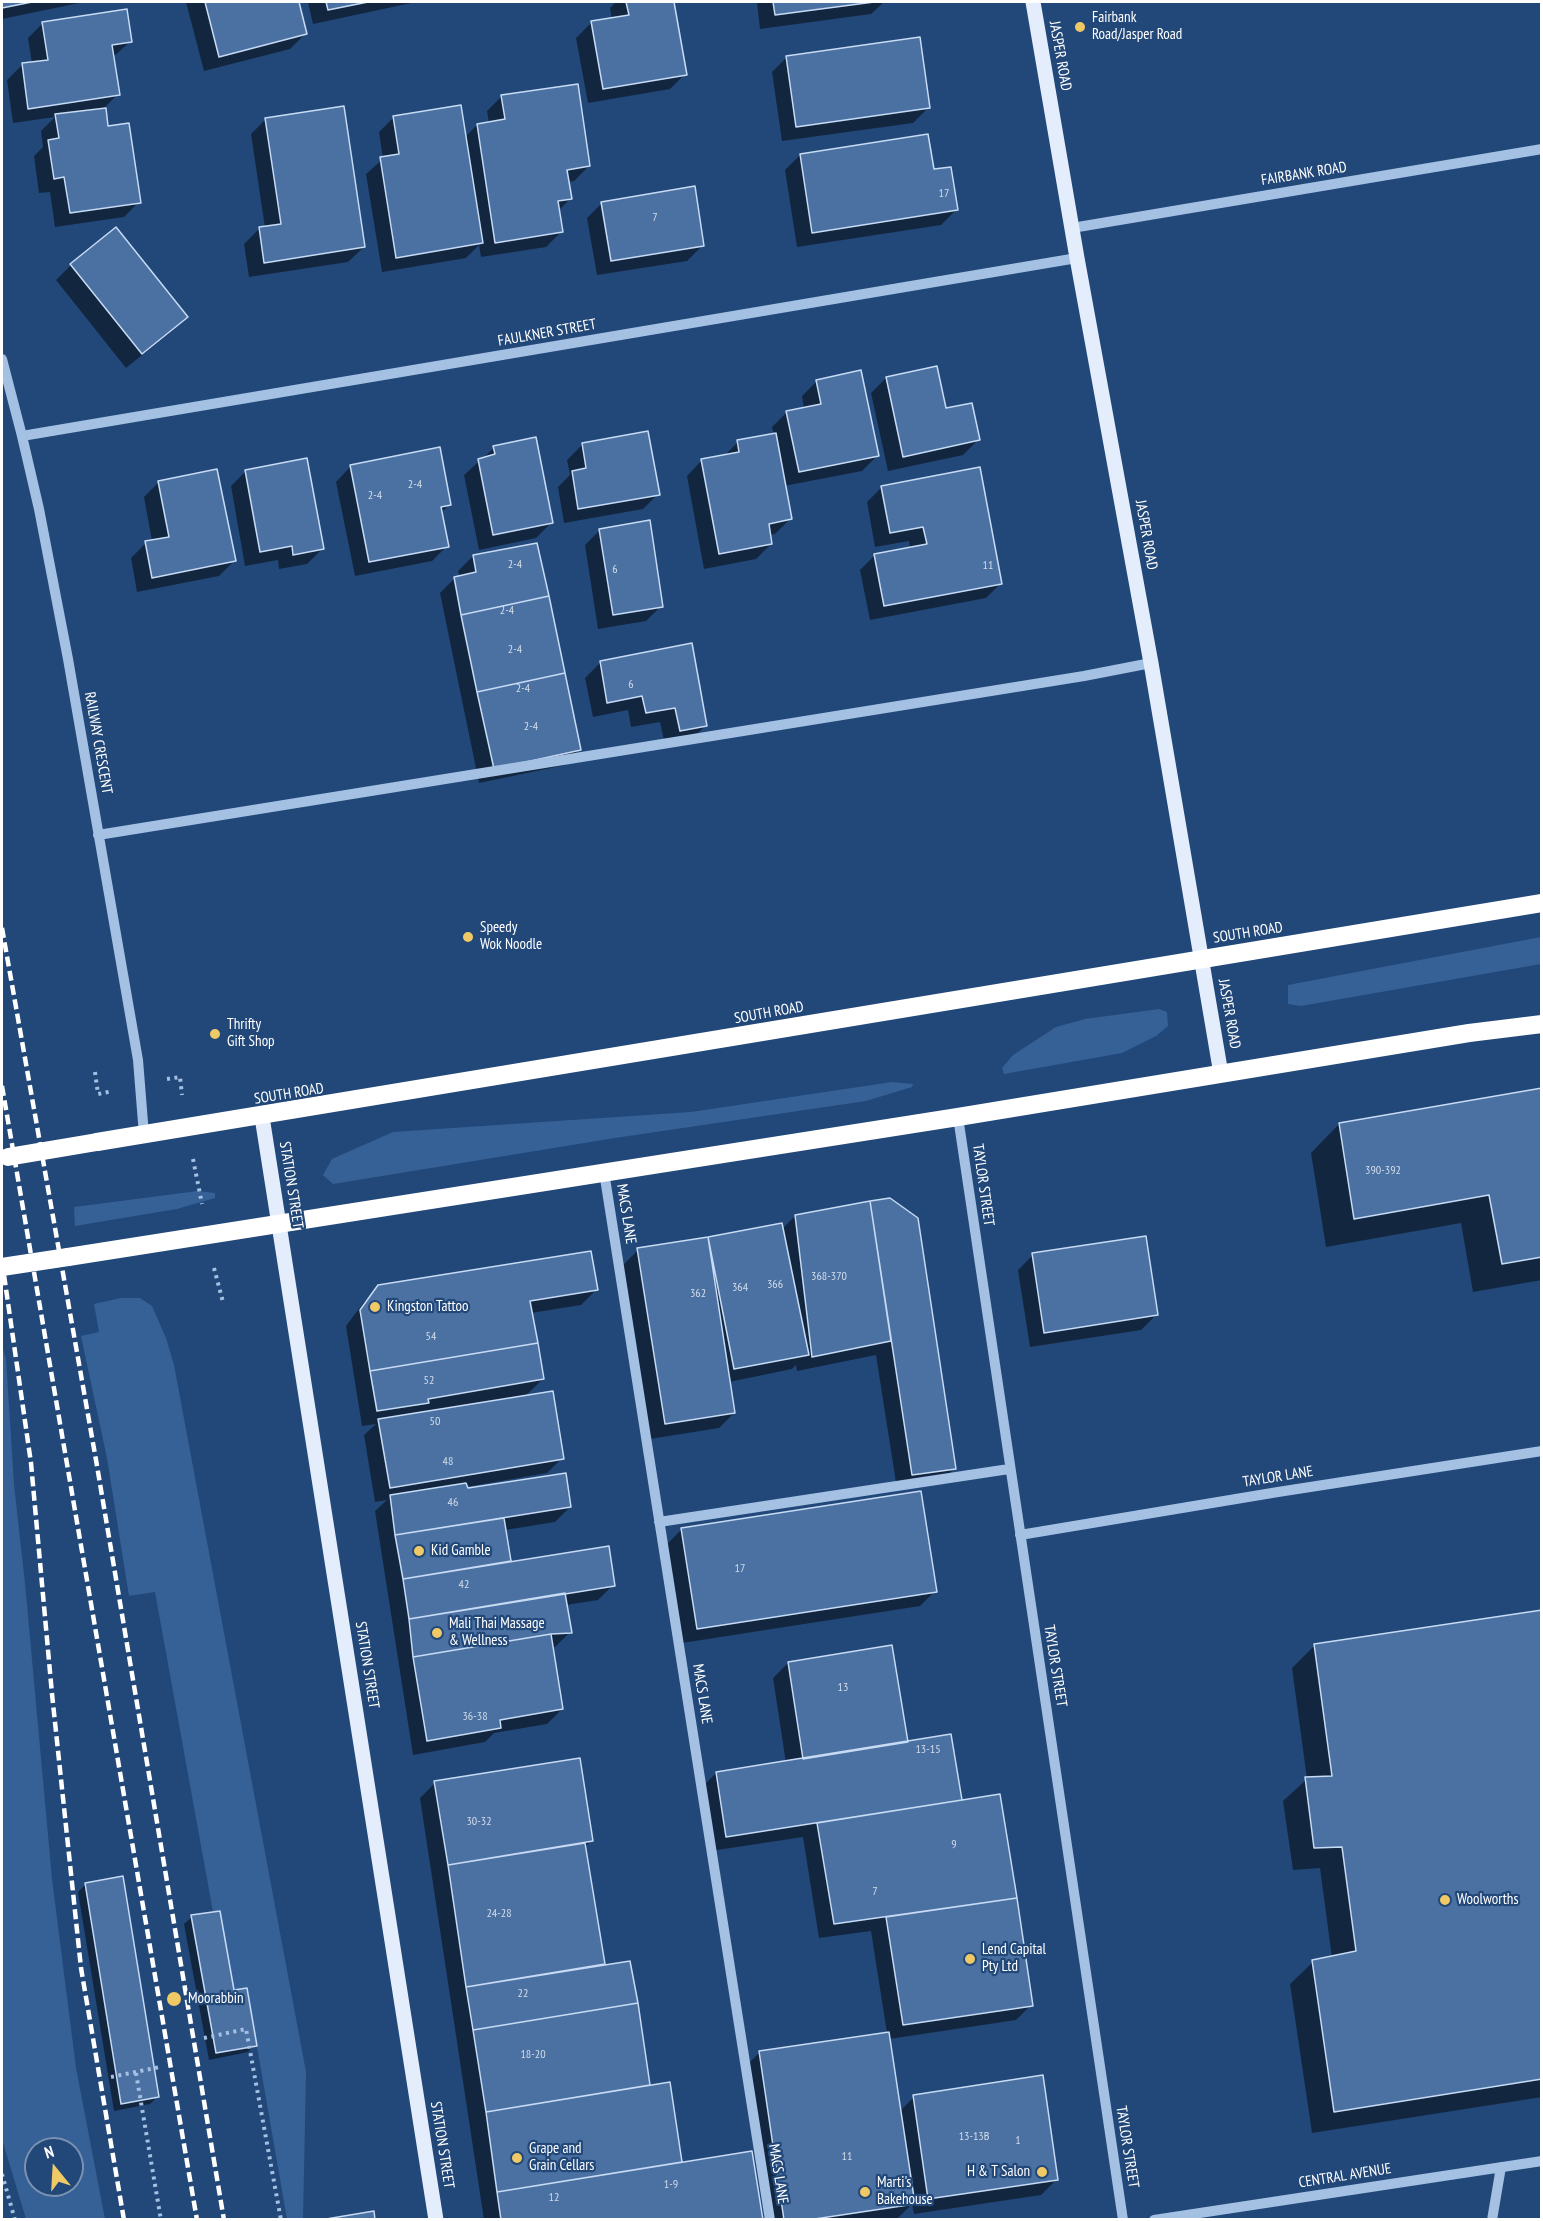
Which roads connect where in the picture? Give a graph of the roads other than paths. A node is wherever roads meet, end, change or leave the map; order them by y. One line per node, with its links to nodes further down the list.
1 (1033, 2): 3 (main road, JASPER ROAD)
2 (1542, 149): 3 (street, FAIRBANK ROAD)
3 (1072, 228): 4 (main road, JASPER ROAD)
4 (1077, 258): 6 (street, FAULKNER STREET); 7 (main road, JASPER ROAD)
5 (2, 359): 6 (street, RAILWAY CRESCENT)
6 (22, 436): 8 (street, RAILWAY CRESCENT)
7 (1151, 663): 8 (street); 10 (main road, JASPER ROAD)
8 (98, 835): 15 (street, RAILWAY CRESCENT)
9 (1542, 903): 10 (highway, SOUTH ROAD)
10 (1201, 959): 12 (main road, JASPER ROAD); 13 (highway, SOUTH ROAD)
11 (1542, 1024): 12 (highway)
12 (1221, 1074): 14 (highway)
13 (262, 1117): 15 (highway, SOUTH ROAD); 18 (main road, STATION STREET)
14 (958, 1117): 17 (highway); 21 (street, TAYLOR STREET)
15 (144, 1135): 16 (highway, SOUTH ROAD, bridge)
16 (2, 1158)
17 (604, 1172): 18 (highway); 22 (street, MACS LANE)
18 (278, 1223): 19 (highway, bridge); 26 (main road, STATION STREET)
19 (2, 1267)
20 (1542, 1452): 23 (street, TAYLOR LANE)
21 (1009, 1469): 22 (street); 23 (street, TAYLOR STREET)
22 (659, 1522): 27 (street, MACS LANE)
23 (1020, 1535): 28 (street, TAYLOR STREET)
24 (1542, 2161): 25 (street, CENTRAL AVENUE)
25 (1501, 2168): 29 (street, CENTRAL AVENUE); 30 (street)
26 (436, 2220)
27 (770, 2220)
28 (1123, 2220)
29 (1154, 2220)
30 (1492, 2220)

